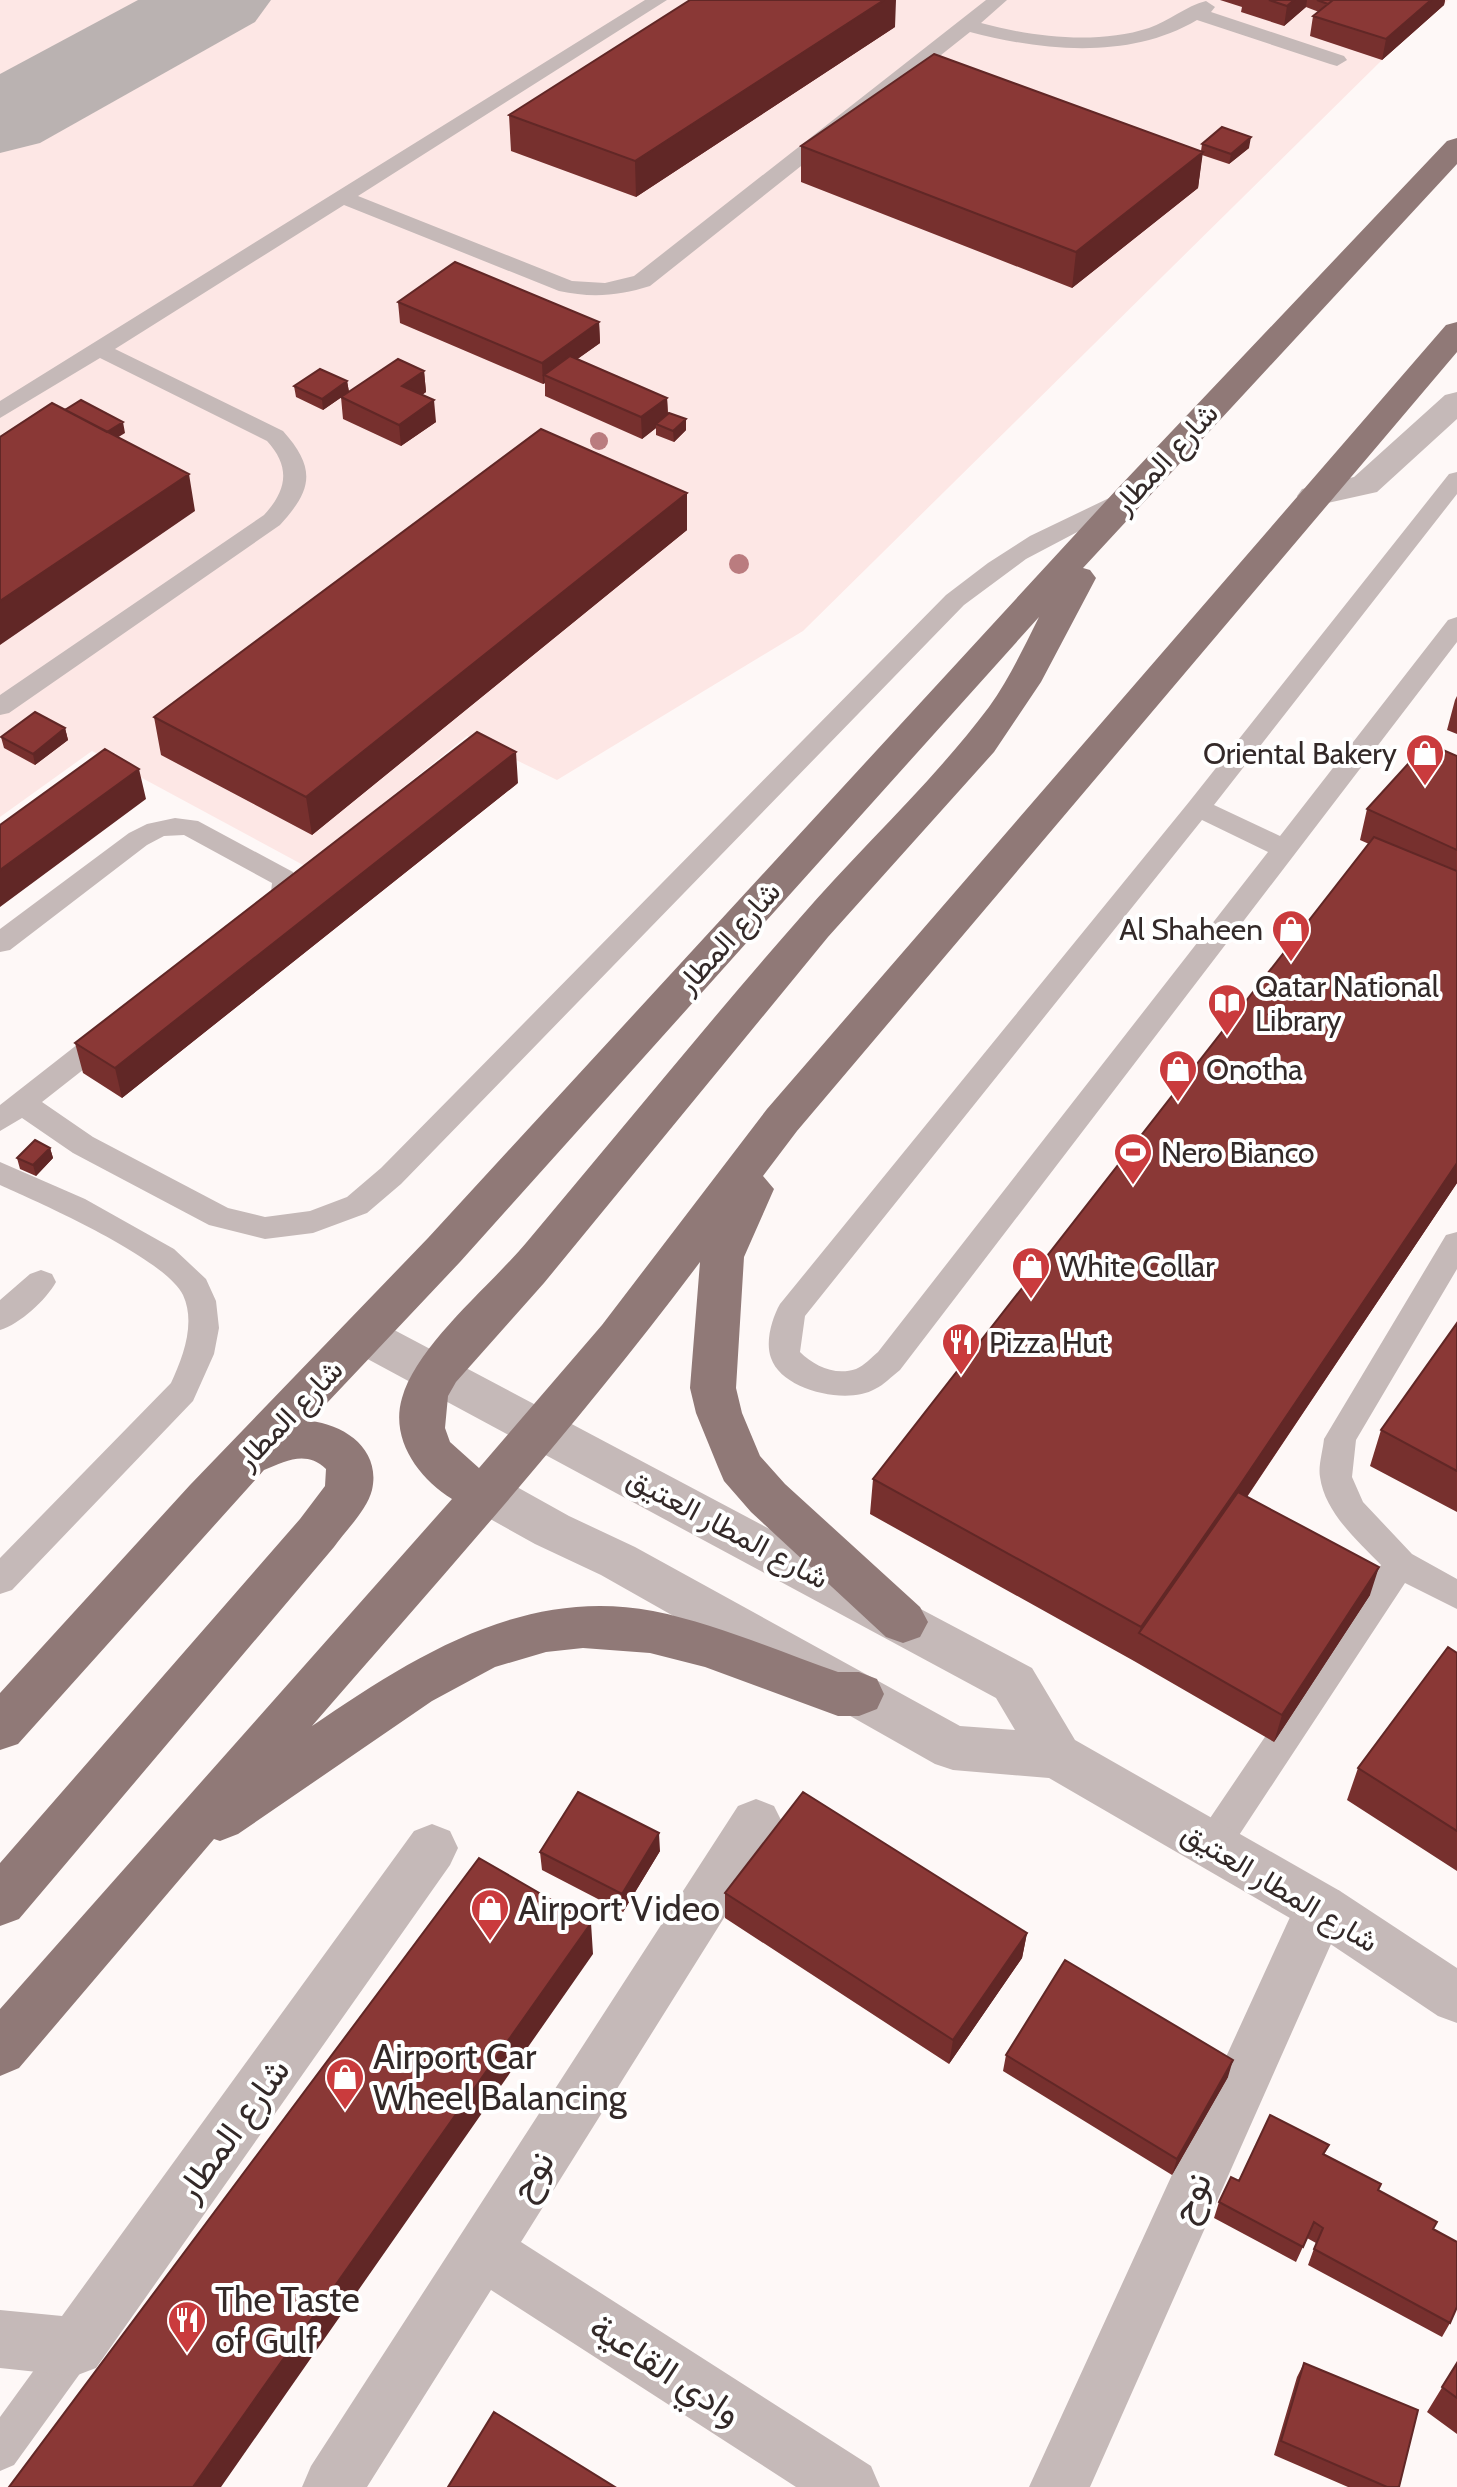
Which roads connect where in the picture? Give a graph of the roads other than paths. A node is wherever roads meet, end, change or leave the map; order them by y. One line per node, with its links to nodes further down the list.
1 (658, 0): 6 (lane)
2 (998, 0): 3 (lane)
3 (967, 25): 4 (lane); 6 (lane)
4 (1337, 60)
5 (1457, 147): 12 (highway, شارع المطار)
6 (345, 198): 8 (lane)
7 (1457, 332): 13 (highway)
8 (100, 350): 10 (lane); 15 (lane)
9 (1457, 402): 13 (street)
10 (0, 411)
11 (1457, 479): 16 (lane)
12 (1130, 495): 21 (lane); 27 (highway, شارع المطار); 28 (highway)
13 (1314, 496): 22 (highway)
14 (1457, 625): 17 (lane)
15 (0, 707)
16 (1198, 808): 17 (lane); 17 (lane)
17 (1282, 848)
18 (245, 927): 19 (lane)
19 (0, 943)
20 (134, 1015): 21 (lane)
21 (11, 1111)
22 (782, 1120): 29 (highway); 35 (highway)
23 (0, 1173): 33 (lane)
24 (1457, 1243): 32 (lane)
25 (41, 1282): 26 (lane)
26 (0, 1318)
27 (365, 1336): 28 (street, شارع المطار العتيق); 30 (highway, شارع المطار)
28 (437, 1374): 29 (street, شارع المطار العتيق); 31 (highway)
29 (543, 1428): 31 (highway); 35 (street, شارع المطار العتيق)
30 (246, 1458): 37 (highway, شارع المطار); 43 (highway)
31 (484, 1492): 36 (street, شارع المطار العتيق); 42 (highway)
32 (1400, 1564): 34 (lane); 40 (lane)
33 (0, 1580)
34 (1457, 1595)
35 (903, 1622): 38 (street, شارع المطار العتيق)
36 (859, 1694): 38 (street, شارع المطار العتيق); 42 (highway)
37 (0, 1728)
38 (1057, 1756): 40 (street, شارع المطار العتيق)
39 (756, 1822): 47 (street, نوح)
40 (1213, 1844): 44 (street, شارع المطار العتيق)
41 (432, 1848): 49 (street, شارع المطار)
42 (166, 1856): 46 (highway)
43 (0, 1902)
44 (1321, 1908): 45 (street, شارع المطار العتيق); 53 (street, نوح)
45 (1457, 1998)
46 (0, 2050)
47 (483, 2251): 51 (street, نوح); 52 (street, وادي القاعية)
48 (0, 2339): 49 (street)
49 (75, 2347): 50 (lane)
50 (0, 2451)
51 (332, 2487)
52 (850, 2487)
53 (1059, 2487)

